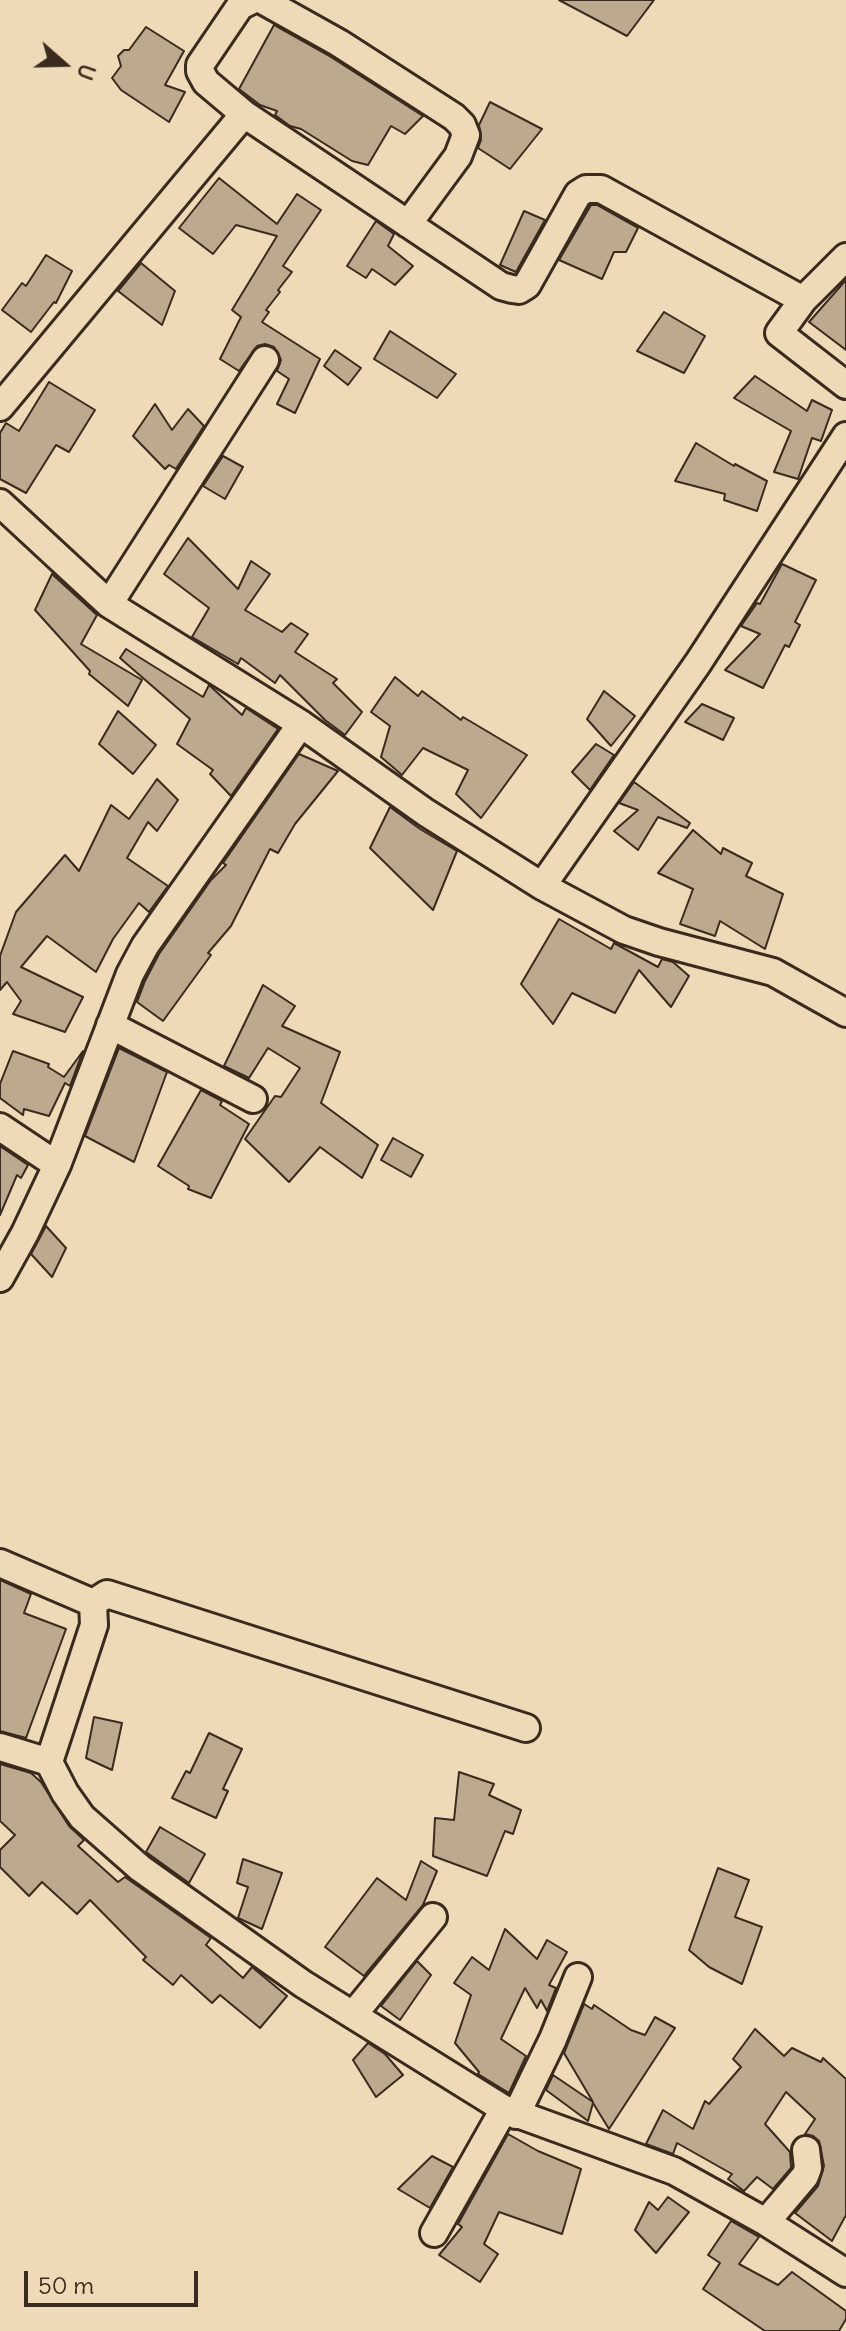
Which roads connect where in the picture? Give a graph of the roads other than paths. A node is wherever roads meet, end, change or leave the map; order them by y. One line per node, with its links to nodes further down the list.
1 (252, 0): 3 (street)
2 (262, 0): 4 (street)
3 (244, 114): 4 (street); 9 (street)
4 (408, 224): 6 (street)
5 (846, 257): 6 (street)
6 (803, 300): 8 (street)
7 (265, 360): 12 (street)
8 (846, 385)
9 (0, 407)
10 (846, 436): 14 (street)
11 (0, 503): 12 (street)
12 (109, 604): 13 (street)
13 (301, 724): 14 (street); 16 (street)
14 (542, 886): 15 (street)
15 (846, 1013)
16 (110, 1025): 17 (street); 19 (street)
17 (253, 1099)
18 (0, 1127): 19 (street)
19 (57, 1165): 20 (street)
20 (0, 1278)
21 (0, 1563): 22 (street)
22 (93, 1603): 23 (street); 25 (street)
23 (526, 1728)
24 (0, 1747): 25 (street)
25 (49, 1762): 28 (street)
26 (433, 1917): 28 (street)
27 (578, 1977): 29 (street)
28 (353, 2015): 29 (street)
29 (510, 2112): 31 (street); 32 (street)
30 (806, 2150): 31 (street)
31 (766, 2222): 33 (street)
32 (434, 2233)
33 (846, 2273)

